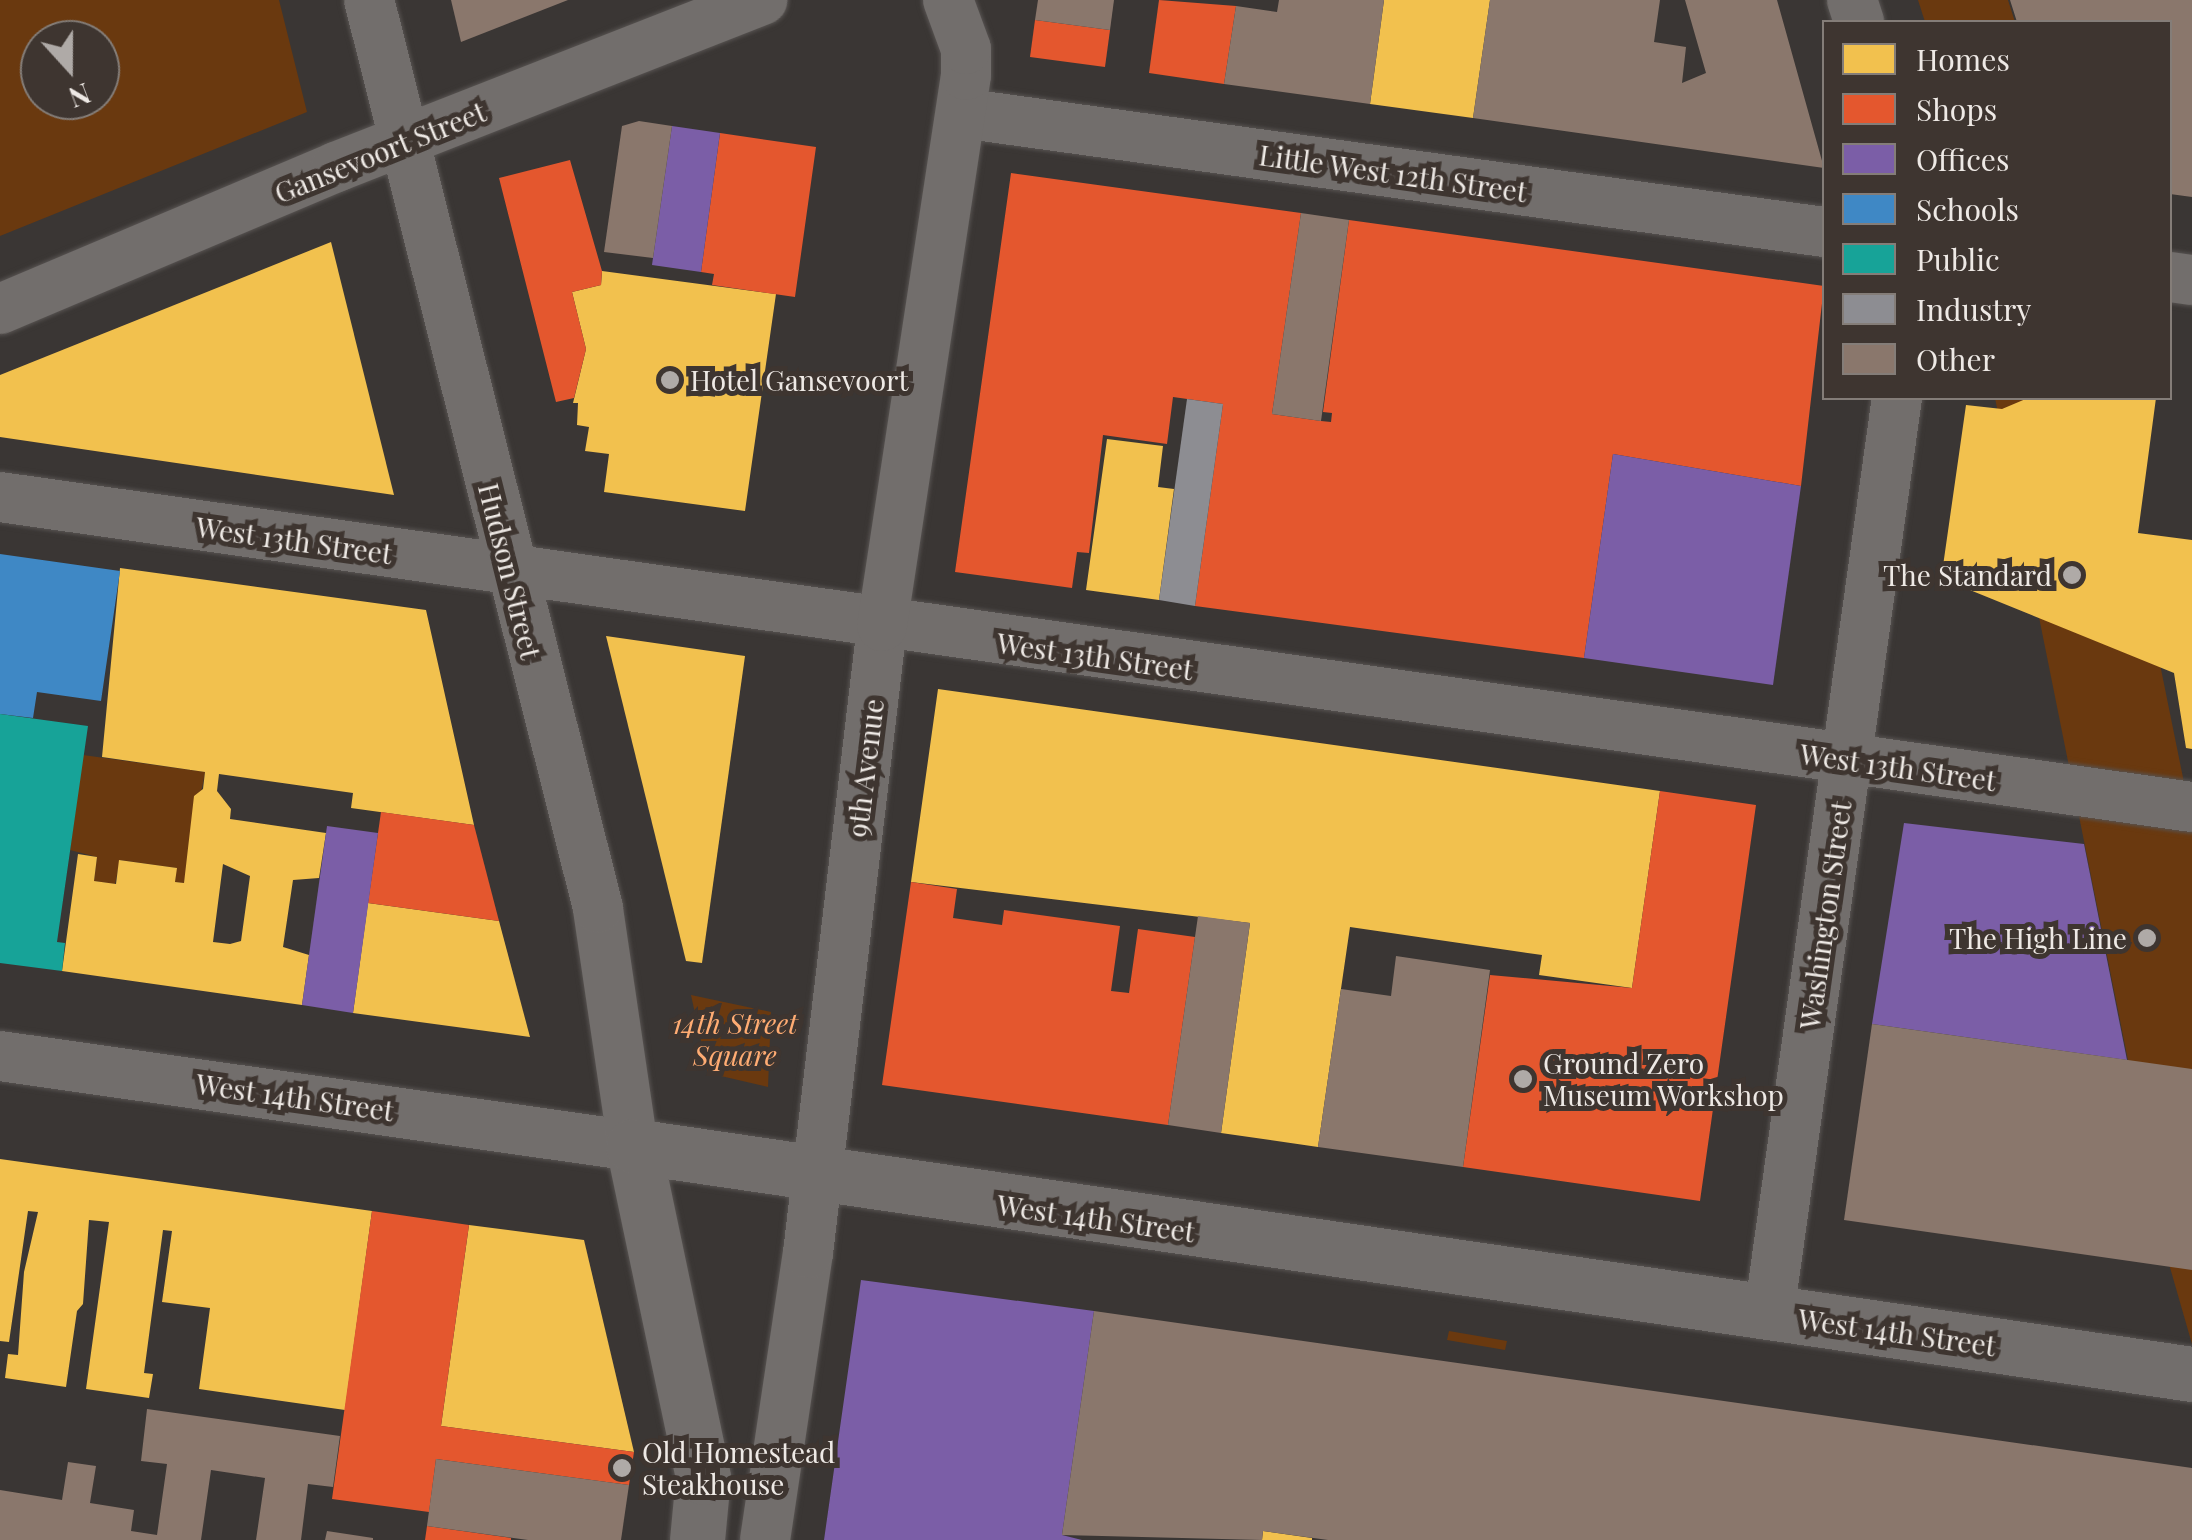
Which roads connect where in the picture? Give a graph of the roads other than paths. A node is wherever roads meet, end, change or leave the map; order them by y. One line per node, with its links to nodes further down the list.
1 (369, 0): 5 (street, Hudson Street)
2 (762, 0): 5 (street, Gansevoort Street)
3 (948, 0): 4 (street, 9th Avenue)
4 (962, 113): 6 (street, Little West 12th Street); 11 (street, 9th Avenue)
5 (404, 142): 7 (street, Gansevoort Street); 10 (street, Hudson Street)
6 (1822, 232)
7 (0, 309)
8 (1897, 400): 12 (street, Washington Street)
9 (0, 497): 10 (street, West 13th Street)
10 (509, 571): 11 (street, West 13th Street); 15 (street, Hudson Street)
11 (882, 626): 12 (street, West 13th Street); 16 (street, 9th Avenue)
12 (1846, 760): 13 (street, West 13th Street); 17 (street, Washington Street)
13 (2192, 807)
14 (0, 1056): 15 (street, West 14th Street)
15 (632, 1146): 16 (main road, West 14th Street); 19 (main road)
16 (814, 1176): 17 (main road, West 14th Street); 20 (street, 9th Avenue)
17 (1770, 1314): 18 (main road, West 14th Street)
18 (2192, 1374)
19 (696, 1540)
20 (765, 1540)

